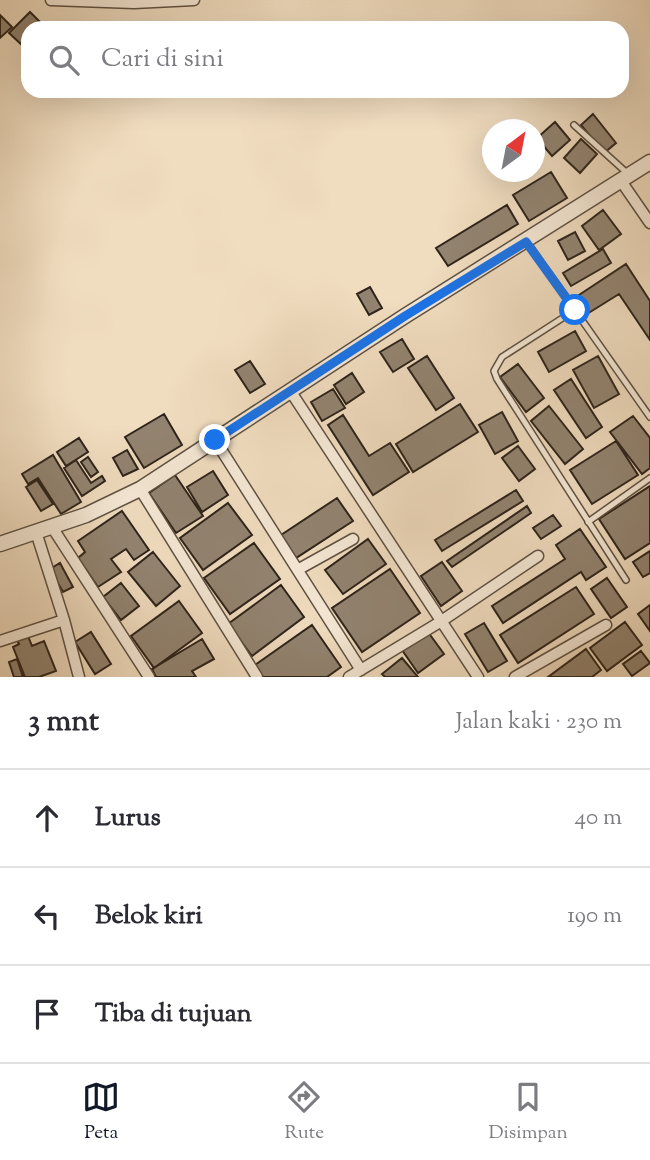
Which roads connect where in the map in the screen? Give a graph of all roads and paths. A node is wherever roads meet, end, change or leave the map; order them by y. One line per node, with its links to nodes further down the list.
1 (51, 0): 2 (street)
2 (194, 0)
3 (574, 125): 5 (lane)
4 (650, 162): 5 (street)
5 (626, 178): 6 (street); 7 (street)
6 (650, 223)
7 (526, 242): 8 (lane); 9 (street)
8 (575, 310): 10 (lane); 14 (lane)
9 (291, 392): 11 (street); 23 (street)
10 (650, 417)
11 (215, 440): 13 (street); 20 (street)
12 (650, 478): 14 (lane)
13 (140, 489): 15 (street); 29 (street)
14 (589, 522): 21 (lane)
15 (52, 527): 16 (street); 28 (street)
16 (36, 533): 18 (street); 22 (street)
17 (353, 539): 20 (street)
18 (0, 544)
19 (538, 556): 23 (street)
20 (299, 569): 26 (street)
21 (626, 580)
22 (64, 620): 25 (street); 27 (street)
23 (440, 622): 26 (street); 31 (street)
24 (606, 625): 32 (street)
25 (0, 641)
26 (361, 670): 30 (street)
27 (79, 677)
28 (149, 677)
29 (257, 677)
30 (349, 677)
31 (478, 677)
32 (515, 677)

